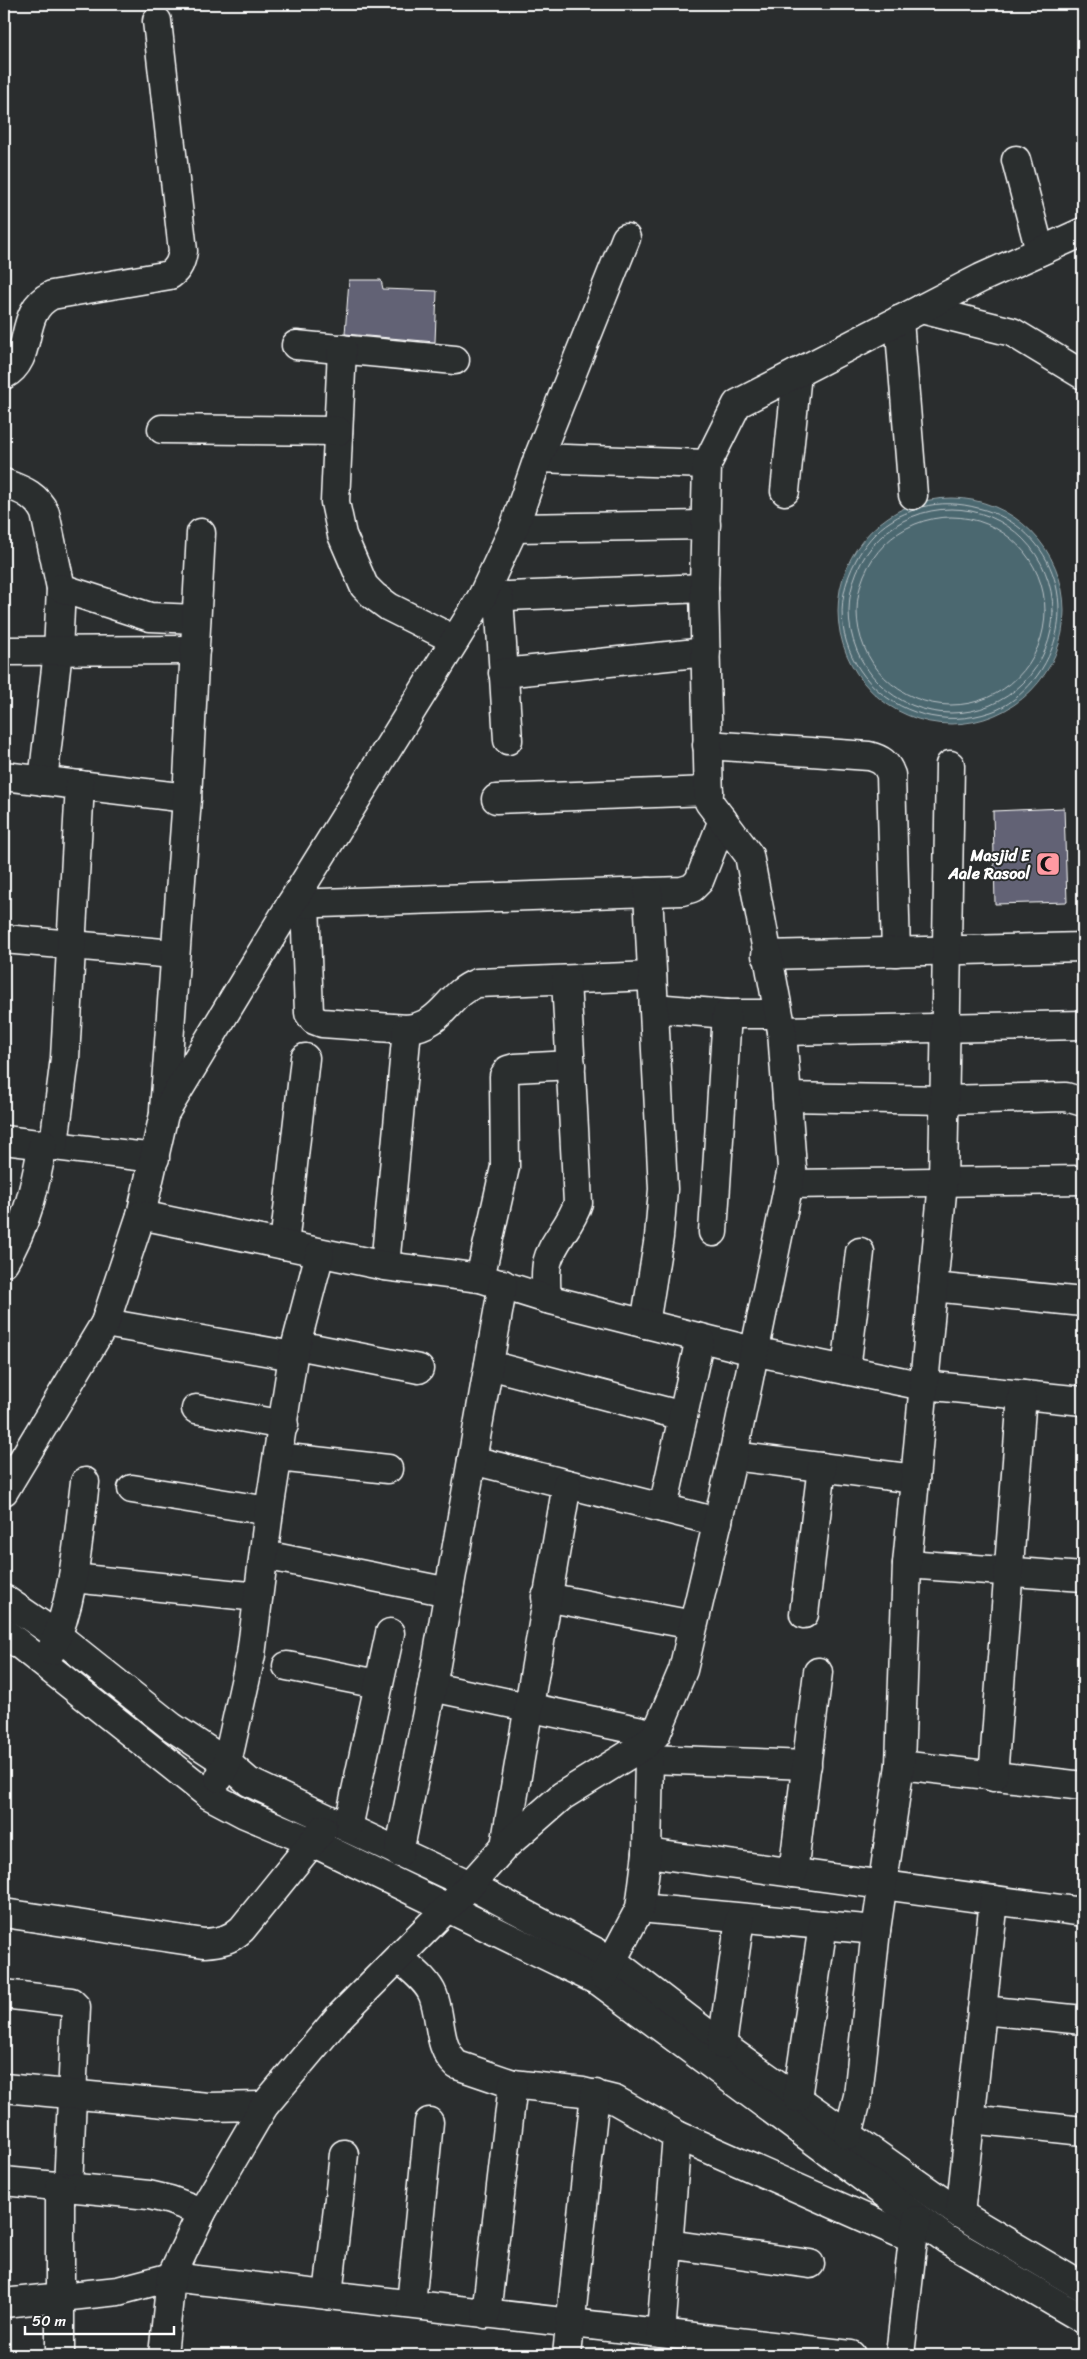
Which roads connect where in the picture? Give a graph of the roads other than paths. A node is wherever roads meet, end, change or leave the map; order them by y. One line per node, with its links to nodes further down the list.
1 (158, 21): 11 (street)
2 (1016, 160): 5 (street)
3 (1083, 232): 5 (street)
4 (626, 238): 15 (street)
5 (1040, 251): 6 (street)
6 (910, 314): 10 (street); 12 (street); 19 (street)
7 (296, 345): 8 (street)
8 (342, 349): 9 (street); 14 (street)
9 (455, 360)
10 (797, 373): 16 (street); 18 (street)
11 (4, 375)
12 (1083, 375)
13 (162, 429): 14 (street)
14 (338, 431): 27 (street)
15 (538, 458): 16 (street); 21 (street)
16 (707, 464): 20 (street)
17 (4, 483): 23 (street)
18 (785, 491)
19 (914, 494)
20 (706, 526): 21 (street); 24 (street)
21 (514, 528): 25 (street)
22 (201, 533): 26 (street)
23 (61, 588): 26 (street); 29 (street)
24 (704, 588): 25 (street); 31 (street)
25 (490, 597): 27 (street); 32 (street)
26 (196, 618): 28 (street)
27 (455, 640): 44 (street)
28 (195, 650): 29 (street); 40 (street)
29 (58, 651): 30 (street); 37 (street)
30 (4, 652)
31 (706, 652): 32 (street); 34 (street)
32 (504, 673): 33 (street)
33 (508, 740)
34 (707, 745): 39 (street); 49 (street)
35 (950, 765): 48 (street)
36 (4, 776): 37 (street)
37 (43, 781): 38 (street)
38 (80, 785): 40 (street); 46 (street)
39 (709, 791): 41 (street); 42 (street)
40 (187, 798): 50 (street)
41 (496, 799)
42 (722, 820): 43 (street); 51 (street)
43 (648, 892): 44 (street); 52 (street)
44 (298, 903): 59 (street); 65 (street)
45 (4, 939): 46 (street)
46 (72, 945): 50 (street); 67 (street)
47 (1083, 947): 48 (street)
48 (948, 951): 49 (street); 58 (street)
49 (896, 952): 51 (street)
50 (174, 954): 65 (street)
51 (766, 955): 56 (street)
52 (652, 976): 53 (street); 54 (street)
53 (566, 980): 59 (street); 61 (street)
54 (654, 1008): 55 (street); 84 (street)
55 (727, 1014): 56 (street); 73 (street)
56 (779, 1023): 58 (street); 62 (street)
57 (1083, 1025): 58 (street)
58 (947, 1028): 63 (street)
59 (407, 1029): 78 (street)
60 (305, 1058): 74 (street)
61 (571, 1065): 79 (street); 81 (street)
62 (787, 1097): 63 (street); 71 (street)
63 (944, 1100): 64 (street); 70 (street)
64 (1083, 1102)
65 (164, 1114): 68 (street)
66 (4, 1140): 67 (street)
67 (49, 1144): 68 (street); 77 (street)
68 (155, 1158): 72 (street)
69 (1083, 1180): 70 (street)
70 (943, 1182): 71 (street); 80 (street)
71 (789, 1184): 87 (street)
72 (141, 1215): 74 (street); 83 (street)
73 (713, 1232)
74 (284, 1245): 76 (street)
75 (860, 1252): 90 (street)
76 (320, 1254): 78 (street); 86 (street)
77 (4, 1262)
78 (385, 1266): 79 (street)
79 (492, 1281): 81 (street); 88 (street)
80 (933, 1287): 82 (street); 91 (street)
81 (547, 1299): 84 (street)
82 (1083, 1302)
83 (105, 1324): 86 (street); 106 (street)
84 (645, 1324): 85 (street)
85 (700, 1338): 87 (street); 95 (street)
86 (295, 1350): 89 (street); 96 (street)
87 (753, 1351): 90 (street); 97 (street)
88 (489, 1365): 95 (street); 99 (street)
89 (419, 1369)
90 (846, 1370): 91 (street)
91 (924, 1385): 92 (street); 102 (street)
92 (1022, 1396): 93 (street); 112 (street)
93 (1083, 1401)
94 (196, 1409): 96 (street)
95 (683, 1416): 107 (street)
96 (284, 1425): 98 (street)
97 (733, 1456): 100 (street); 109 (street)
98 (278, 1457): 101 (street); 108 (street)
99 (472, 1460): 104 (street); 115 (street)
100 (822, 1467): 102 (street); 119 (street)
101 (388, 1470)
102 (915, 1479): 111 (street)
103 (86, 1482): 114 (street)
104 (567, 1484): 107 (street); 117 (street)
105 (132, 1489): 108 (street)
106 (4, 1491)
107 (663, 1508): 109 (street)
108 (269, 1511): 110 (street)
109 (718, 1522): 120 (street)
110 (264, 1555): 115 (street); 116 (street)
111 (907, 1564): 112 (street); 133 (street)
112 (1009, 1571): 113 (street); 134 (street)
113 (1083, 1577)
114 (73, 1578): 116 (street); 123 (street)
115 (449, 1592): 128 (street)
116 (258, 1597): 131 (street)
117 (546, 1597): 120 (street); 129 (street)
118 (4, 1600): 123 (street)
119 (804, 1614)
120 (693, 1625): 130 (street)
121 (4, 1632): 124 (street)
122 (390, 1633): 127 (street)
123 (58, 1636): 124 (street); 131 (street)
124 (46, 1664): 136 (street)
125 (287, 1666): 127 (street)
126 (818, 1672): 132 (street)
127 (378, 1684): 137 (street)
128 (432, 1688): 129 (street); 140 (street)
129 (528, 1708): 130 (street); 139 (street)
130 (650, 1746): 132 (street); 139 (street); 141 (street)
131 (227, 1764): 136 (street); 137 (street)
132 (807, 1765): 142 (street)
133 (900, 1765): 134 (street); 143 (street)
134 (992, 1777): 135 (street)
135 (1083, 1786)
136 (209, 1795): 138 (street)
137 (338, 1824): 138 (street); 140 (street)
138 (314, 1843): 147 (street); 149 (street)
139 (505, 1846): 144 (street)
140 (399, 1853): 144 (street)
141 (647, 1853): 142 (street); 146 (street)
142 (793, 1873): 143 (street)
143 (882, 1884): 145 (street); 152 (street)
144 (470, 1885): 147 (street); 154 (street)
145 (994, 1900): 148 (street); 156 (street)
146 (640, 1908): 150 (street); 154 (street)
147 (447, 1909): 153 (street); 154 (street)
148 (1083, 1912)
149 (4, 1913)
150 (740, 1918): 151 (street); 158 (street)
151 (823, 1925): 152 (street); 163 (street)
152 (876, 1930): 169 (street)
153 (399, 1958): 159 (street); 164 (street)
154 (607, 1972): 158 (street); 176 (street)
155 (4, 1994): 161 (street)
156 (982, 2010): 157 (street); 165 (street)
157 (1083, 2020)
158 (722, 2045): 163 (street)
159 (513, 2084): 162 (street); 185 (street)
160 (4, 2088): 161 (street)
161 (73, 2093): 164 (street); 173 (street)
162 (595, 2094): 168 (street); 187 (street)
163 (797, 2098): 169 (street)
164 (264, 2106): 174 (street)
165 (970, 2119): 167 (street); 175 (street)
166 (429, 2122): 184 (street)
167 (1083, 2131)
168 (677, 2135): 176 (street); 177 (street)
169 (848, 2135): 172 (street)
170 (344, 2154): 181 (street)
171 (4, 2181): 173 (street)
172 (921, 2187): 175 (street); 176 (street)
173 (64, 2188): 174 (street); 182 (street)
174 (202, 2212): 179 (street)
175 (960, 2214): 180 (street)
176 (916, 2228): 186 (street); 194 (street)
177 (668, 2244): 178 (street); 188 (street)
178 (810, 2264)
179 (171, 2277): 181 (street); 182 (street); 191 (street)
180 (1083, 2287)
181 (328, 2295): 184 (street)
182 (59, 2296): 183 (street); 190 (street)
183 (4, 2303)
184 (411, 2304): 185 (street)
185 (486, 2314): 187 (street)
186 (1083, 2319)
187 (571, 2324): 188 (street); 192 (street)
188 (653, 2341): 189 (street)
189 (722, 2348): 193 (street)
190 (60, 2355)
191 (163, 2355)
192 (567, 2355)
193 (851, 2355)
194 (900, 2355)

